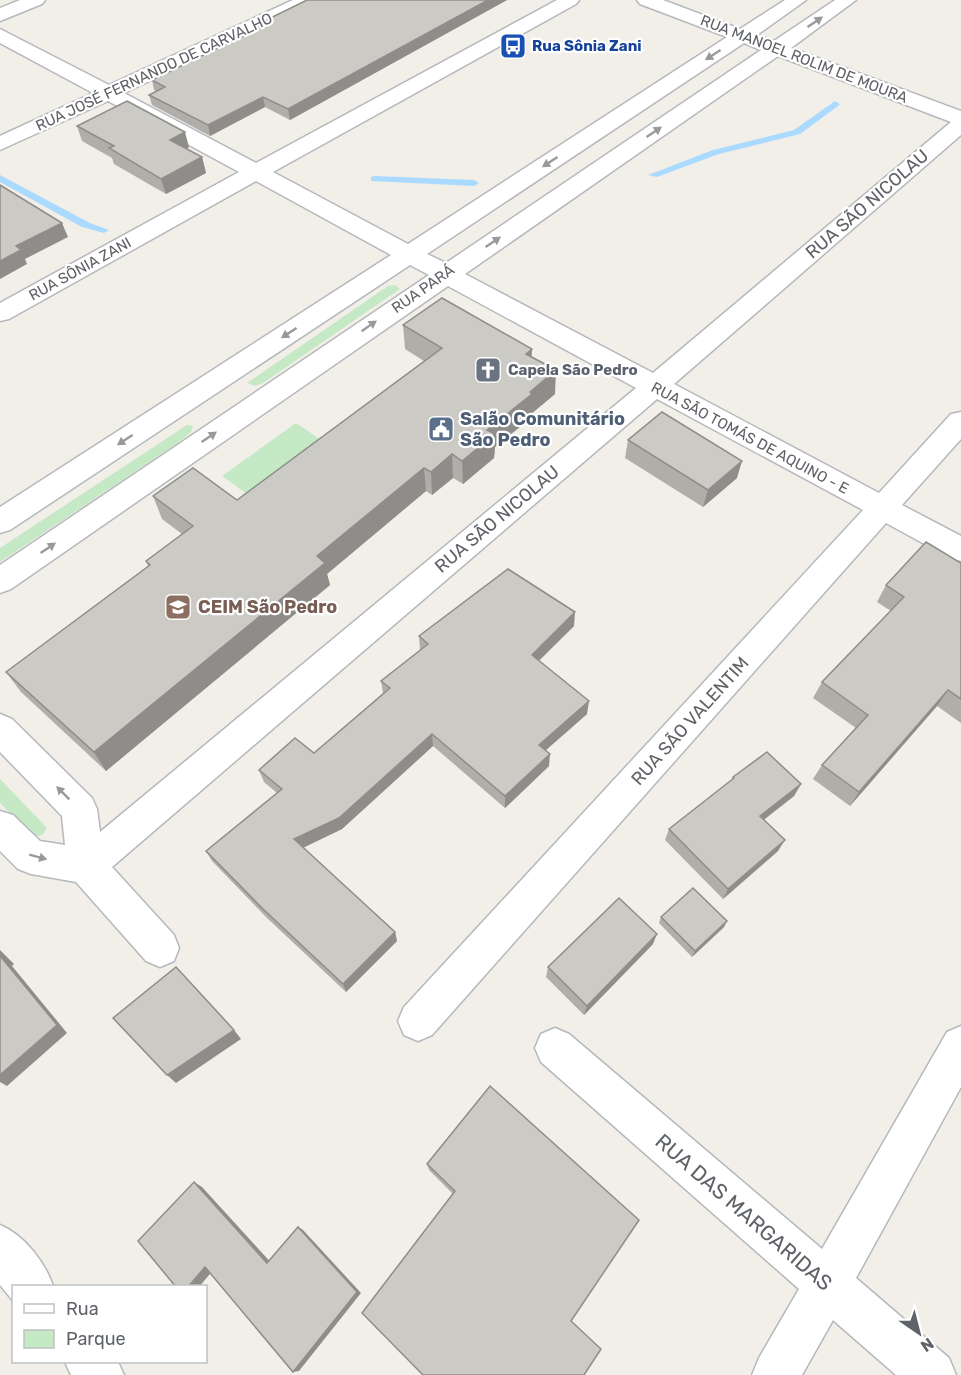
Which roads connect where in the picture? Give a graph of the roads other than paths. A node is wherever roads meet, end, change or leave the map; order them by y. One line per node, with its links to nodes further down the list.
1 (36, 0): 7 (street)
2 (308, 0): 11 (street, RUA JOSÉ FERNANDO DE CARVALHO)
3 (570, 0): 15 (street, RUA SÔNIA ZANI)
4 (646, 0): 9 (street, RUA MANOEL ROLIM DE MOURA)
5 (797, 0): 9 (street, RUA PARÁ)
6 (847, 0): 10 (street, RUA PARÁ, one-way to 6)
7 (0, 15)
8 (0, 35): 11 (street, RUA SÃO TOMÁS DE AQUINO - E)
9 (742, 36): 10 (street, RUA MANOEL ROLIM DE MOURA); 16 (street, RUA PARÁ, one-way to 16)
10 (776, 49): 12 (street, RUA MANOEL ROLIM DE MOURA); 17 (street, RUA PARÁ, one-way to 10)
11 (107, 93): 14 (street, RUA JOSÉ FERNANDO DE CARVALHO); 15 (street, RUA SÃO TOMÁS DE AQUINO - E)
12 (961, 118)
13 (961, 124): 19 (street, RUA SÃO NICOLAU)
14 (0, 144)
15 (254, 172): 16 (street, RUA SÃO TOMÁS DE AQUINO - E); 18 (street, RUA SÔNIA ZANI)
16 (408, 255): 17 (street, RUA SÃO TOMÁS DE AQUINO - E); 20 (street, RUA PARÁ, one-way to 20)
17 (444, 274): 19 (street, RUA SÃO TOMÁS DE AQUINO - E); 21 (street, RUA PARÁ, one-way to 17)
18 (0, 313)
19 (654, 387): 23 (street, RUA SÃO TOMÁS DE AQUINO - E); 29 (street, RUA SÃO NICOLAU)
20 (196, 394): 21 (street); 24 (street, RUA PARÁ, one-way to 24)
21 (235, 419): 26 (street, RUA PARÁ, one-way to 21)
22 (961, 421): 23 (street, RUA SÃO VALENTIM)
23 (881, 508): 25 (street, RUA SÃO TOMÁS DE AQUINO - E); 31 (street, RUA SÃO VALENTIM)
24 (0, 522)
25 (961, 550)
26 (0, 581)
27 (0, 729): 29 (street, one-way to 27)
28 (0, 827): 29 (street, one-way to 29)
29 (86, 866): 30 (street)
30 (160, 948)
31 (418, 1022)
32 (961, 1046): 35 (street)
33 (555, 1048): 35 (street, RUA DAS MARGARIDAS)
34 (0, 1248): 36 (street)
35 (827, 1284): 39 (street); 40 (street, RUA DAS MARGARIDAS)
36 (28, 1285)
37 (90, 1363): 38 (street)
38 (100, 1375)
39 (776, 1375)
40 (932, 1375)

